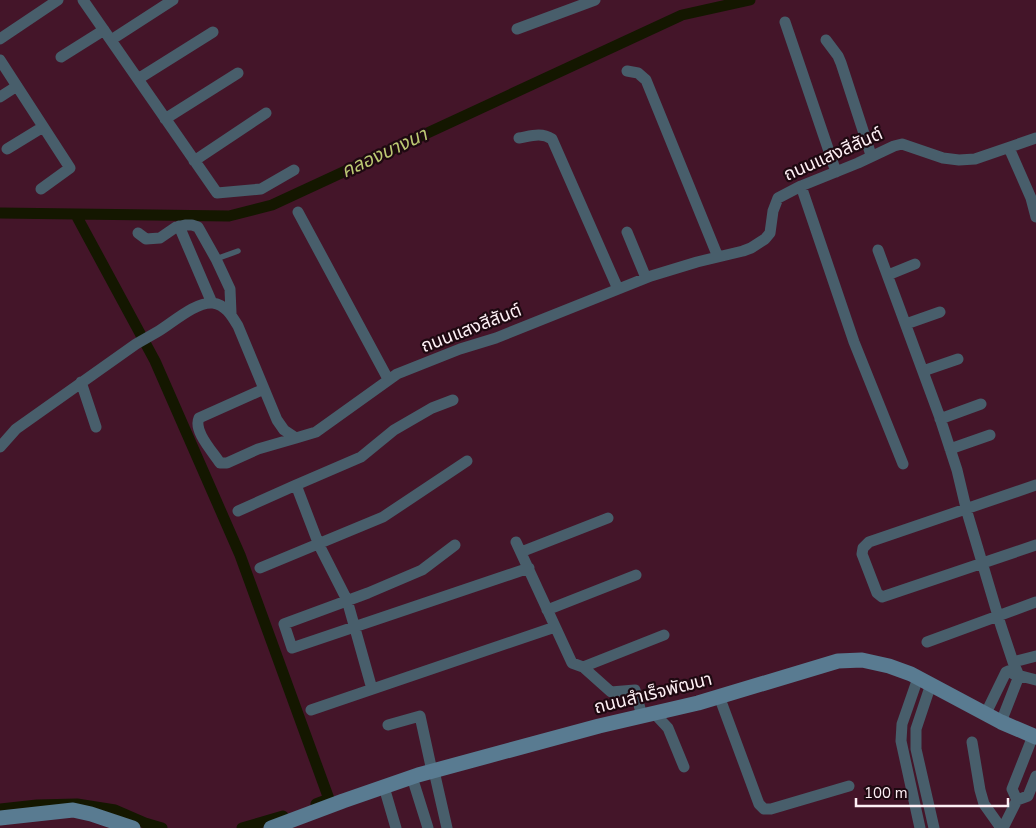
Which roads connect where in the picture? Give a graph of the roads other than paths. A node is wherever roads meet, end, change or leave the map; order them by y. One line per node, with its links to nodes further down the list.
1 (58, 0): 10 (street)
2 (83, 0): 9 (street)
3 (173, 0): 9 (street)
4 (595, 0): 5 (street)
5 (572, 4): 7 (street)
6 (785, 22): 29 (street)
7 (517, 29)
8 (213, 32): 16 (street)
9 (108, 35): 12 (street); 16 (street)
10 (0, 39)
11 (826, 40): 26 (street)
12 (61, 57)
13 (0, 60): 17 (street)
14 (627, 71): 39 (street)
15 (238, 73): 20 (street)
16 (138, 80): 20 (street)
17 (17, 86): 18 (street); 21 (street)
18 (0, 97)
19 (266, 113): 27 (street)
20 (165, 119): 27 (street)
21 (43, 127): 25 (street); 31 (street)
22 (519, 138): 44 (street)
23 (1036, 138): 24 (street, ถนนแสงสีสันต์)
24 (1009, 148): 26 (street, ถนนแสงสีสันต์); 33 (street)
25 (7, 149)
26 (871, 156): 29 (street, ถนนแสงสีสันต์)
27 (194, 161): 28 (street)
28 (294, 170)
29 (836, 172): 30 (street, ถนนแสงสีสันต์)
30 (801, 186): 39 (street, ถนนแสงสีสันต์); 63 (street)
31 (41, 189)
32 (298, 212): 51 (street)
33 (1036, 218)
34 (179, 226): 36 (street); 40 (street); 45 (street)
35 (627, 232): 43 (street)
36 (138, 233)
37 (878, 250): 42 (street)
38 (238, 252): 40 (lane)
39 (718, 256): 43 (street, ถนนแสงสีสันต์)
40 (216, 259): 47 (street)
41 (915, 264): 42 (street)
42 (888, 275): 48 (street)
43 (646, 278): 44 (street, ถนนแสงสีสันต์)
44 (618, 290): 51 (street, ถนนแสงสีสันต์)
45 (212, 303): 47 (street); 52 (street)
46 (940, 312): 48 (street)
47 (230, 313): 53 (street)
48 (906, 324): 50 (street)
49 (958, 359): 50 (street)
50 (923, 371): 56 (street)
51 (388, 380): 59 (street, ถนนแสงสีสันต์)
52 (81, 382): 57 (street); 60 (street)
53 (264, 389): 59 (street); 59 (street, ถนนแสงสีสันต์)
54 (453, 400): 64 (street)
55 (981, 404): 56 (street)
56 (940, 419): 61 (street)
57 (96, 428)
58 (990, 435): 61 (street)
59 (296, 438)
60 (0, 447)
61 (950, 449): 66 (street)
62 (467, 461): 70 (street)
63 (903, 464)
64 (296, 485): 67 (street); 70 (street)
65 (1036, 485): 66 (street)
66 (966, 508): 72 (street); 72 (street)
67 (238, 511)
68 (608, 518): 74 (street)
69 (1036, 544): 72 (street)
70 (319, 545): 73 (street); 76 (street)
71 (455, 545): 76 (street)
72 (982, 564): 79 (street)
73 (260, 568)
74 (528, 568): 78 (street); 80 (street)
75 (636, 575): 78 (street)
76 (347, 600): 80 (street); 80 (street)
77 (1036, 602): 79 (street)
78 (548, 610): 81 (street)
79 (998, 616): 83 (street); 86 (street)
80 (354, 627): 89 (street)
81 (555, 627): 85 (street); 89 (street)
82 (664, 635): 85 (street)
83 (927, 642)
84 (1036, 656): 86 (street)
85 (584, 667): 93 (street)
86 (1013, 669): 87 (street); 92 (street); 94 (street)
87 (1036, 680)
88 (925, 681): 90 (street, ถนนสำเร็จพัฒนา); 92 (street, ถนนสำเร็จพัฒนา); 104 (street); 105 (street)
89 (372, 689): 91 (street)
90 (719, 696): 93 (street, ถนนสำเร็จพัฒนา); 102 (street)
91 (311, 710)
92 (986, 713): 94 (street, ถนนสำเร็จพัฒนา)
93 (648, 715): 98 (street); 99 (street, ถนนสำเร็จพัฒนา)
94 (1001, 722): 96 (street, ถนนสำเร็จพัฒนา)
95 (388, 725): 99 (street)
96 (1034, 737): 106 (street)
97 (972, 742): 116 (street)
98 (684, 767)
99 (433, 771): 101 (street, ถนนสำเร็จพัฒนา); 113 (street)
100 (1036, 776): 106 (street)
101 (412, 777): 103 (street, ถนนสำเร็จพัฒนา); 112 (street)
102 (849, 786)
103 (384, 787): 108 (street, ถนนสำเร็จพัฒนา); 111 (street)
104 (925, 790): 105 (street); 115 (street)
105 (912, 794): 114 (street)
106 (1017, 800): 116 (street)
107 (4, 821): 109 (street)
108 (297, 822): 110 (street, ถนนสำเร็จพัฒนา)
109 (133, 828)
110 (271, 828)
111 (396, 828)
112 (428, 828)
113 (447, 828)
114 (920, 828)
115 (934, 828)
116 (1002, 828)

